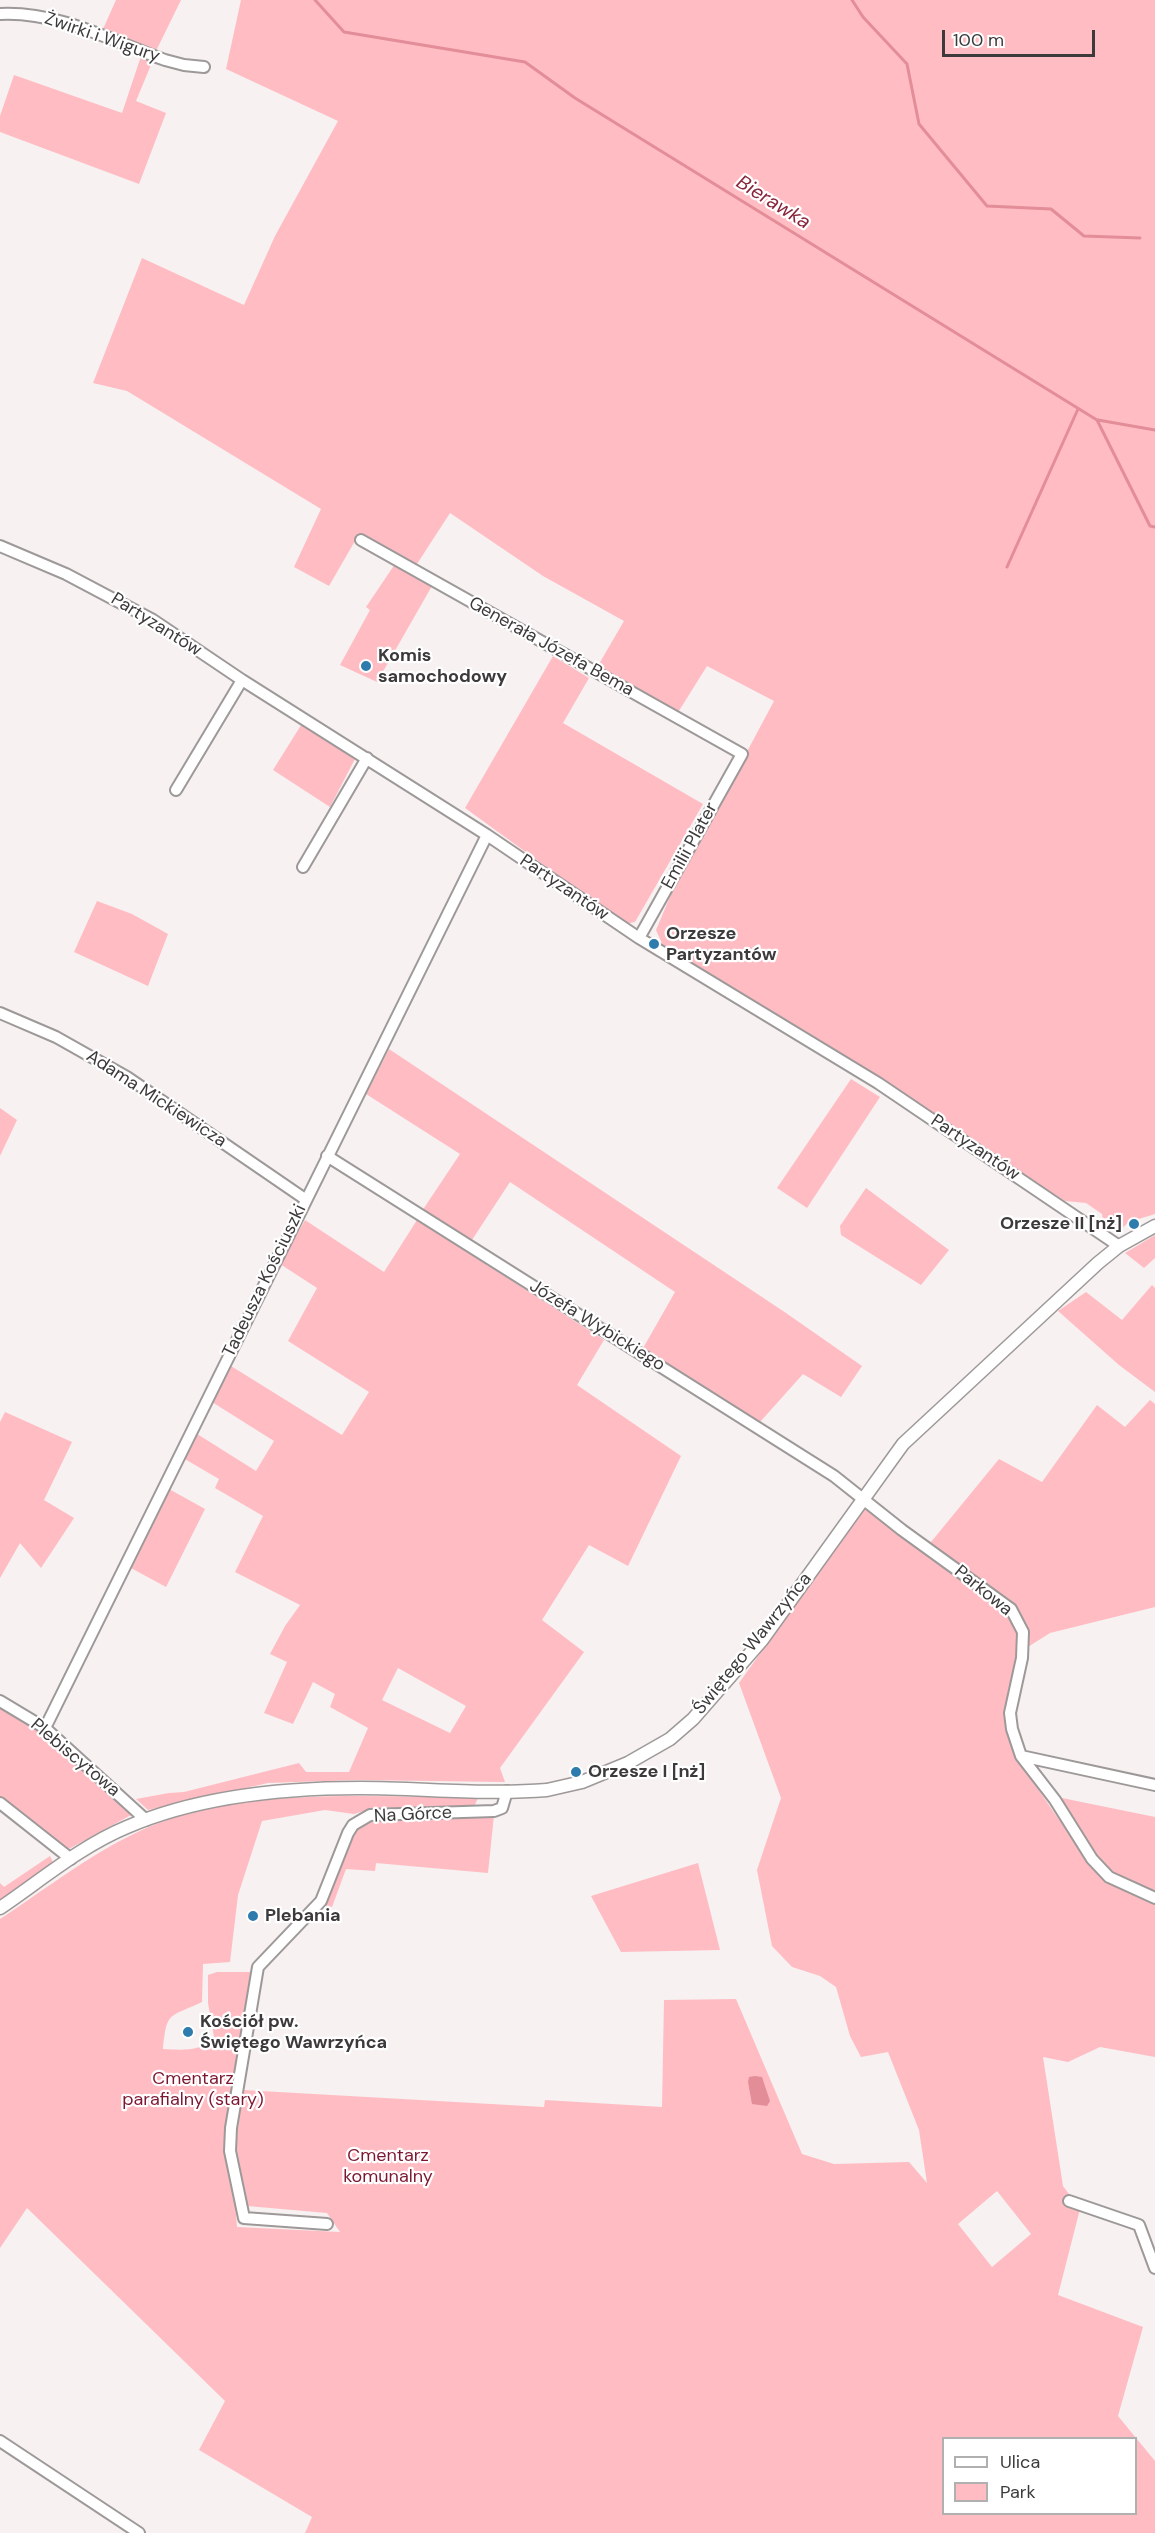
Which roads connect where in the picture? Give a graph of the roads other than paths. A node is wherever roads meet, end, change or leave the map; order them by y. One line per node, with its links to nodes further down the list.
1 (0, 14): 2 (street, Żwirki i Wigury)
2 (204, 67)
3 (361, 540): 6 (street, Generała Józefa Bema)
4 (0, 546): 5 (street, Partyzantów)
5 (242, 680): 7 (street, Partyzantów); 8 (street)
6 (742, 754): 11 (street, Emilii Plater)
7 (367, 758): 9 (street, Partyzantów); 10 (street)
8 (176, 790)
9 (487, 835): 11 (street, Partyzantów); 13 (street, Tadeusza Kościuszki)
10 (303, 867)
11 (639, 938): 16 (street, Partyzantów)
12 (0, 1012): 14 (street, Adama Mickiewicza)
13 (327, 1156): 14 (street, Tadeusza Kościuszki); 17 (street, Józefa Wybickiego)
14 (305, 1199): 19 (street, Tadeusza Kościuszki)
15 (1155, 1226): 16 (street, Świętego Wawrzyńca)
16 (1119, 1246): 17 (street, Świętego Wawrzyńca)
17 (864, 1499): 20 (street, Parkowa); 22 (street, Świętego Wawrzyńca)
18 (0, 1701): 19 (street, Plebiscytowa)
19 (45, 1728): 24 (street, Plebiscytowa)
20 (1020, 1756): 21 (street); 26 (street, Parkowa)
21 (1155, 1785)
22 (507, 1791): 24 (street, Świętego Wawrzyńca); 29 (street, Na Górce)
23 (0, 1803): 25 (street)
24 (146, 1820): 25 (street, Świętego Wawrzyńca)
25 (71, 1859): 27 (street, Świętego Wawrzyńca)
26 (1155, 1898)
27 (0, 1908)
28 (1069, 2201): 30 (street)
29 (327, 2224)
30 (1155, 2268)
31 (0, 2441): 32 (street)
32 (139, 2533)

